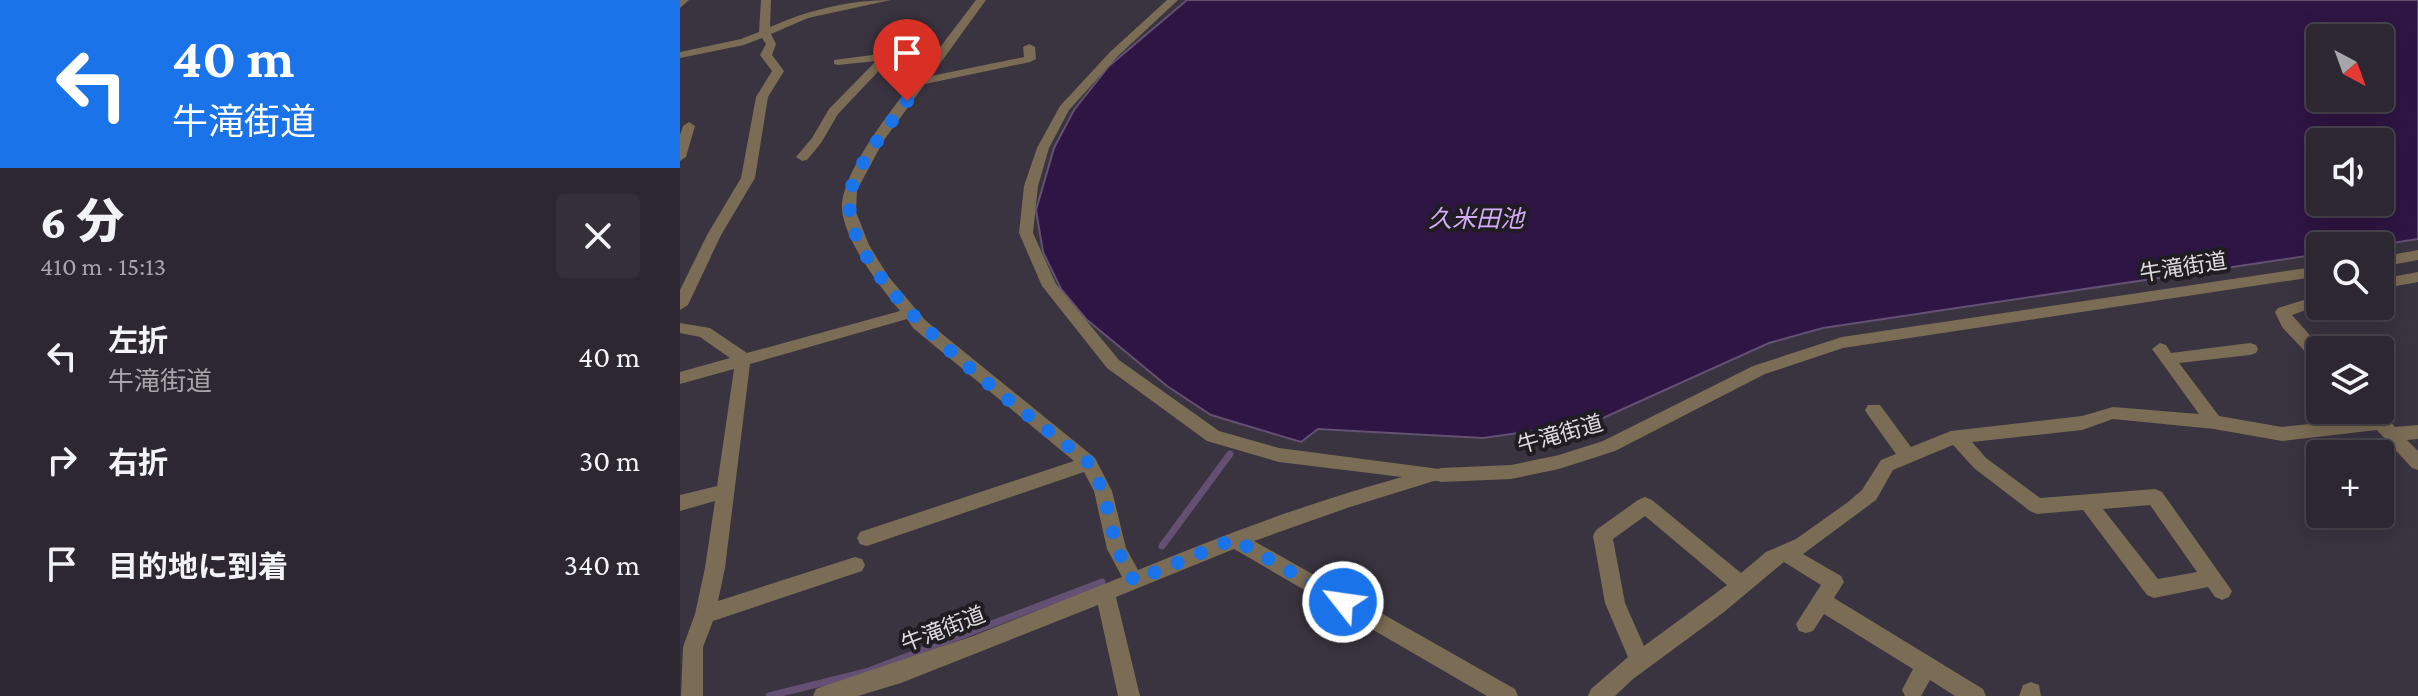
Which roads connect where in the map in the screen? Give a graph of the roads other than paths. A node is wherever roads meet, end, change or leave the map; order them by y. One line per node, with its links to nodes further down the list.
1 (684, 0): 6 (street)
2 (766, 0): 7 (street)
3 (886, 0): 7 (street)
4 (981, 0): 9 (street)
5 (1173, 0): 40 (street)
6 (680, 5)
7 (764, 32): 10 (street); 22 (street)
8 (1029, 47): 13 (street)
9 (945, 49): 11 (street); 13 (street)
10 (680, 55)
11 (887, 56): 12 (street); 16 (street)
12 (838, 62)
13 (921, 81): 24 (street)
14 (689, 126): 15 (street)
15 (680, 157)
16 (802, 157)
17 (2418, 255): 18 (street)
18 (2394, 259)
19 (2306, 273): 40 (street, 牛滝街道)
20 (2418, 277): 21 (street)
21 (2394, 281)
22 (680, 303)
23 (2306, 305): 26 (street)
24 (910, 313): 28 (street); 38 (street)
25 (680, 328): 28 (street)
26 (2306, 342)
27 (2250, 349): 31 (street)
28 (743, 359): 29 (street); 41 (street)
29 (680, 378)
30 (1874, 410): 37 (street)
31 (2214, 422): 32 (street); 36 (street)
32 (2364, 424)
33 (2382, 424): 39 (street)
34 (2388, 424): 35 (street)
35 (2418, 432)
36 (1956, 437): 37 (street); 43 (street)
37 (1907, 455): 46 (street)
38 (1089, 463): 44 (street); 48 (street)
39 (2418, 463)
40 (1441, 475): 45 (street, 牛滝街道)
41 (726, 491): 42 (street); 52 (street)
42 (680, 503)
43 (2089, 504): 43 (street)
44 (867, 538)
45 (1234, 539): 48 (street, 牛滝街道); 61 (street)
46 (1785, 553): 49 (street); 51 (street)
47 (855, 565): 52 (street)
48 (1134, 581): 50 (street, 牛滝街道)
49 (1741, 585): 55 (street); 55 (street)
50 (1105, 593): 59 (street, 牛滝街道); 60 (street)
51 (1821, 601): 53 (street); 56 (street)
52 (705, 614): 54 (street)
53 (1806, 624)
54 (686, 649): 58 (street)
55 (1640, 660): 62 (street)
56 (1926, 666): 57 (street); 63 (street)
57 (1913, 690)
58 (692, 696)
59 (824, 696)
60 (1129, 696)
61 (1507, 696)
62 (1599, 696)
63 (1975, 696)

